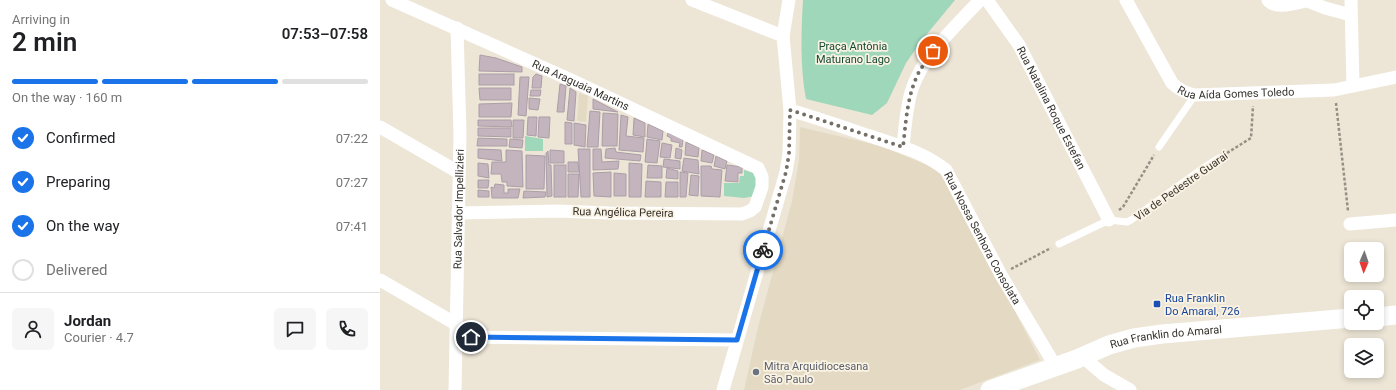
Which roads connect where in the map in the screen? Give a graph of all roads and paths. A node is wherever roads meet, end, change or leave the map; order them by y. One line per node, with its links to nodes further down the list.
1 (392, 0): 11 (street, Rua Araguaia Martins)
2 (692, 0): 12 (street)
3 (789, 0): 12 (street)
4 (980, 0): 20 (street)
5 (988, 0): 26 (street, Rua Natalina Roque Estefan)
6 (1126, 0): 17 (street, Rua Aída Gomes Toledo)
7 (1268, 0): 9 (street)
8 (1351, 0): 10 (street)
9 (1305, 1): 10 (street)
10 (1351, 15): 14 (street)
11 (457, 28): 23 (street, Rua Salvador Impellizieri); 24 (street, Rua Araguaia Martins)
12 (783, 36): 18 (street)
13 (1396, 78): 14 (street, Rua Aída Gomes Toledo)
14 (1353, 86): 15 (street, Rua Aída Gomes Toledo)
15 (1334, 90): 16 (street, Rua Aída Gomes Toledo); 28 (path)
16 (1254, 92): 17 (street, Rua Aída Gomes Toledo); 22 (path, Via de Pedestre Guaraí)
17 (1195, 95): 21 (lane)
18 (790, 110): 20 (street, Rua Nossa Senhora Consolata); 37 (street)
19 (380, 127): 23 (street)
20 (903, 147): 30 (street, Rua Nossa Senhora Consolata)
21 (1159, 147): 26 (path)
22 (1220, 158): 26 (lane, Via de Pedestre Guaraí)
23 (458, 172): 25 (street, Rua Salvador Impellizieri)
24 (762, 177): 25 (street, Rua Angélica Pereira)
25 (458, 213): 35 (street, Rua Salvador Impellizieri)
26 (1109, 220): 29 (lane)
27 (1396, 220): 28 (street)
28 (1350, 224)
29 (1059, 244): 30 (path)
30 (1001, 275): 39 (street, Rua Nossa Senhora Consolata)
31 (380, 280): 35 (street)
32 (1396, 315): 33 (street)
33 (1384, 316)
34 (1344, 319): 38 (street, Rua Franklin do Amaral)
35 (456, 324): 36 (street, Rua Salvador Impellizieri)
36 (456, 337): 37 (street); 40 (street, Rua Salvador Impellizieri)
37 (737, 340): 41 (street)
38 (1083, 357): 39 (street, Rua Franklin do Amaral); 43 (street)
39 (1056, 367): 42 (street, Rua Franklin do Amaral)
40 (455, 390)
41 (723, 390)
42 (990, 390)
43 (1130, 390)

